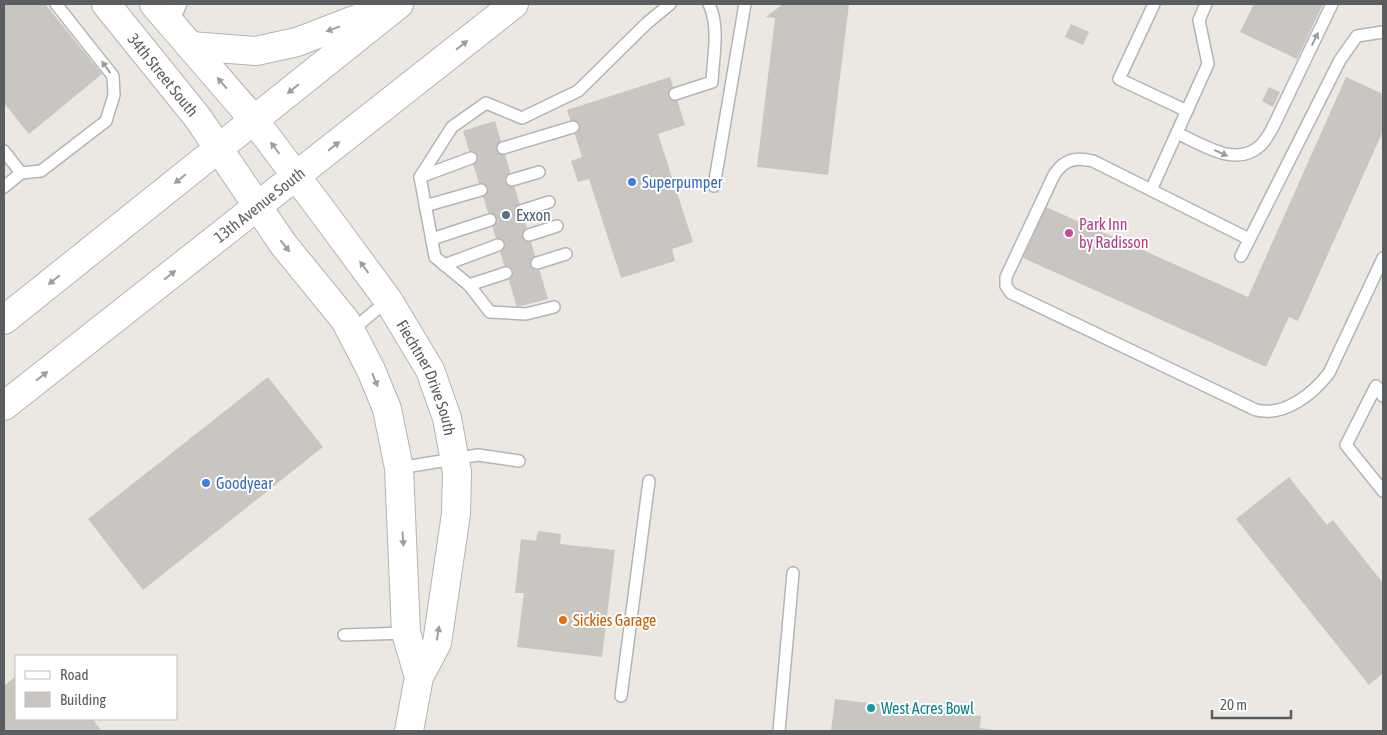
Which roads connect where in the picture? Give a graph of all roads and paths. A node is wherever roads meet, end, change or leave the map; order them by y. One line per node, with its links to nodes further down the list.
1 (56, 4): 28 (lane, one-way to 1)
2 (106, 4): 23 (street, 34th Street South)
3 (154, 4): 13 (street)
4 (394, 4): 15 (street, one-way to 15)
5 (399, 4): 19 (street, one-way to 19)
6 (514, 4): 29 (street, 13th Avenue South, one-way to 6)
7 (670, 4): 18 (lane)
8 (708, 4): 16 (lane)
9 (745, 4): 32 (lane)
10 (1154, 4): 17 (lane)
11 (1206, 4): 17 (lane)
12 (1332, 4): 21 (lane, one-way to 12)
13 (176, 15): 15 (street)
14 (1383, 32): 44 (lane)
15 (190, 46): 19 (street, one-way to 15)
16 (675, 94)
17 (1186, 111): 21 (lane)
18 (522, 118): 22 (lane); 30 (lane)
19 (254, 120): 23 (street); 29 (street, Fiechtner Drive South, one-way to 19)
20 (573, 127): 22 (lane)
21 (1177, 133): 35 (lane)
22 (528, 139): 24 (lane)
23 (218, 148): 37 (street, Fiechtner Drive South); 55 (street, one-way to 55)
24 (502, 148)
25 (4, 152): 28 (lane)
26 (471, 158): 30 (lane)
27 (539, 172): 31 (lane)
28 (21, 173): 33 (lane)
29 (296, 176): 37 (street, 13th Avenue South); 53 (street, Fiechtner Drive South, one-way to 29)
30 (420, 177): 38 (lane)
31 (512, 180)
32 (714, 186)
33 (4, 187)
34 (481, 190): 38 (lane)
35 (1151, 190): 44 (lane); 48 (lane)
36 (549, 202): 39 (lane)
37 (257, 206): 56 (street, Fiechtner Drive South, one-way to 56); 58 (street, 13th Avenue South, one-way to 37)
38 (425, 206): 43 (lane)
39 (522, 211)
40 (490, 220): 43 (lane)
41 (557, 226): 42 (lane)
42 (529, 235)
43 (432, 239): 50 (lane)
44 (1249, 239): 47 (lane)
45 (498, 245): 50 (lane)
46 (566, 254): 49 (lane)
47 (1241, 256)
48 (1383, 258)
49 (537, 263)
50 (444, 265): 52 (lane)
51 (506, 273): 52 (lane)
52 (468, 285): 54 (lane)
53 (388, 300): 56 (lane); 59 (street, Fiechtner Drive South)
54 (554, 307)
55 (4, 320)
56 (352, 331): 61 (street, Fiechtner Drive South, one-way to 61)
57 (1383, 396): 63 (lane)
58 (4, 406)
59 (454, 459): 60 (lane); 61 (lane); 67 (street, Fiechtner Drive South, one-way to 59)
60 (520, 461)
61 (399, 468): 65 (street, Fiechtner Drive South, one-way to 65)
62 (649, 481): 68 (lane)
63 (1383, 492)
64 (793, 573): 70 (lane)
65 (406, 633): 66 (lane); 67 (street, Fiechtner Drive South)
66 (344, 635)
67 (419, 677): 69 (street, Fiechtner Drive South)
68 (621, 696)
69 (409, 731)
70 (779, 731)

